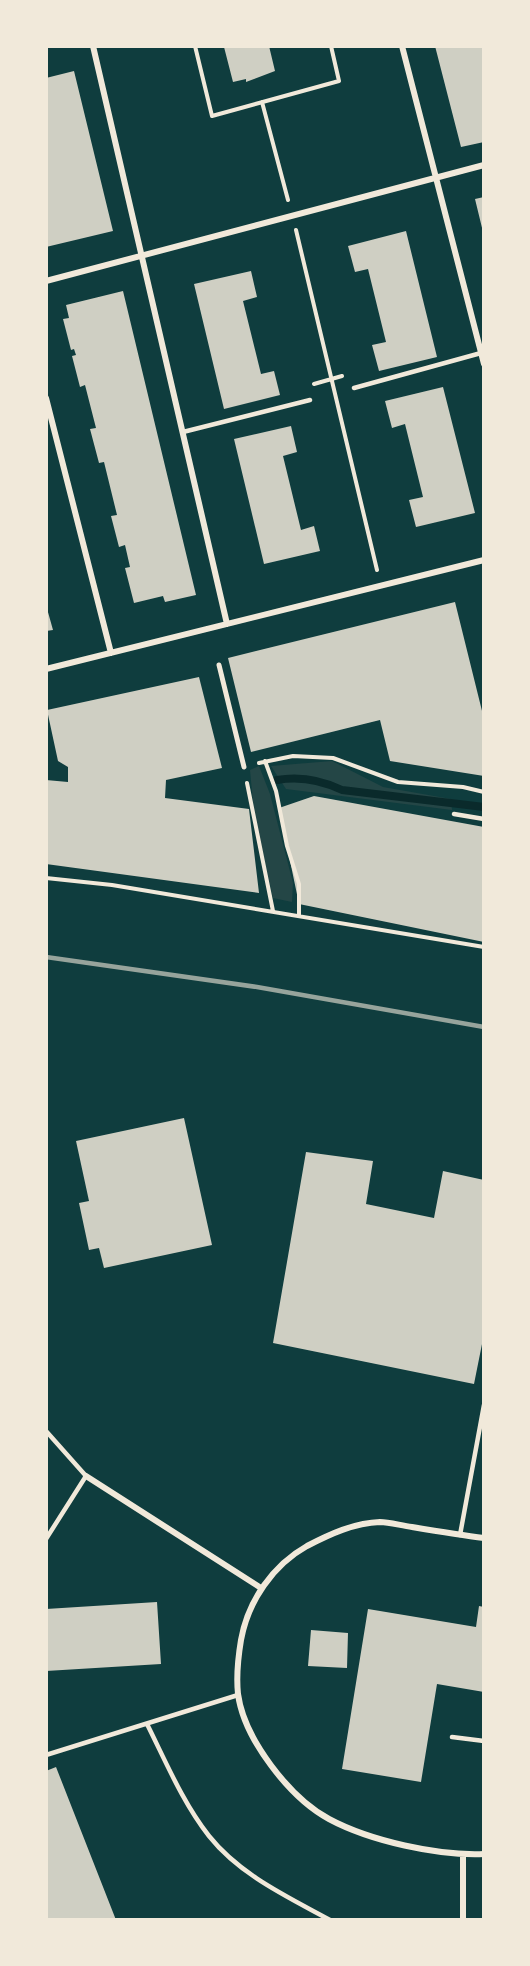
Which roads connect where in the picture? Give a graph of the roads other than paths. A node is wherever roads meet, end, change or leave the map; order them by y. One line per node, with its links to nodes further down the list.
1 (93, 46): 5 (street)
2 (402, 46): 4 (street)
3 (483, 165): 4 (street)
4 (436, 178): 5 (street); 7 (street)
5 (141, 256): 6 (street); 12 (street)
6 (46, 281)
7 (481, 353): 8 (street); 9 (lane)
8 (483, 364)
9 (354, 388)
10 (46, 398): 15 (street)
11 (310, 400): 12 (lane)
12 (183, 432): 14 (street)
13 (483, 560): 14 (street)
14 (227, 624): 15 (street)
15 (111, 653): 17 (street)
16 (219, 665): 18 (street)
17 (46, 669)
18 (244, 767)
19 (454, 814): 20 (lane)
20 (483, 819)
21 (483, 1405): 24 (lane)
22 (46, 1431): 23 (lane)
23 (86, 1476): 26 (lane); 27 (street)
24 (460, 1535): 25 (street); 27 (street)
25 (483, 1538)
26 (46, 1539)
27 (261, 1588): 28 (street)
28 (238, 1695): 29 (lane); 34 (street)
29 (147, 1724): 32 (lane); 35 (lane)
30 (452, 1737): 31 (lane)
31 (483, 1741)
32 (46, 1755)
33 (483, 1854): 34 (street)
34 (464, 1855): 36 (street)
35 (330, 1920)
36 (463, 1920)

